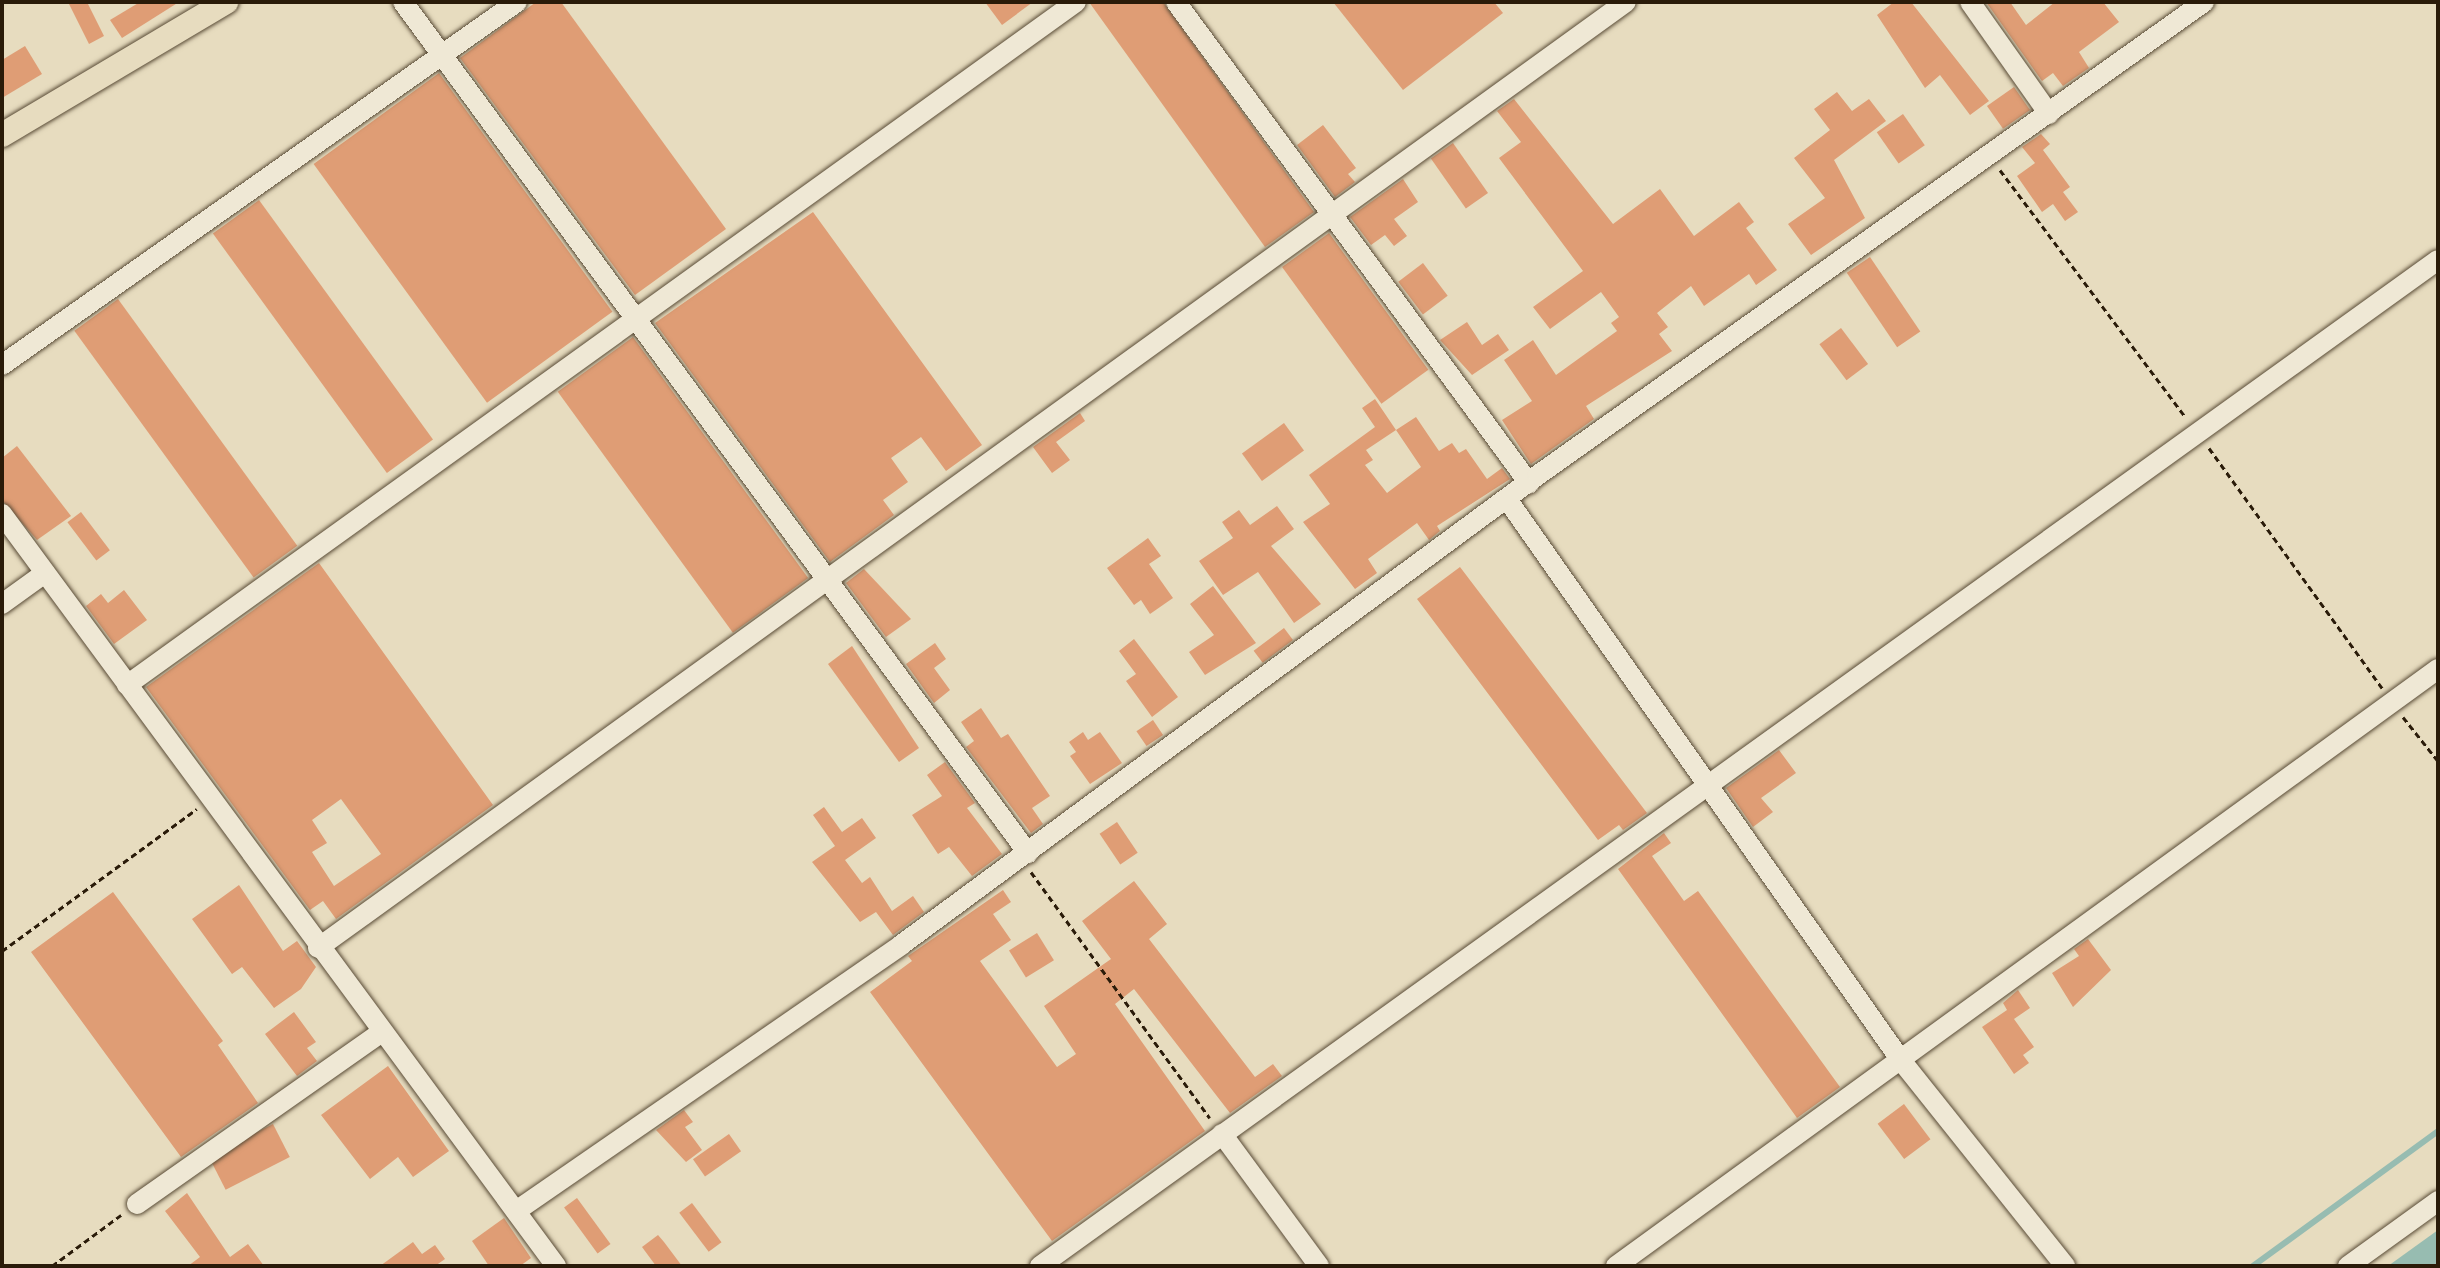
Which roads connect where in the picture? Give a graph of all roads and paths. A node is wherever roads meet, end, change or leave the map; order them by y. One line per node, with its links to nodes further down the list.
1 (403, 2): 9 (street)
2 (517, 2): 9 (street)
3 (1076, 2): 15 (street)
4 (1176, 2): 13 (street)
5 (1626, 2): 13 (street)
6 (1970, 2): 10 (street)
7 (2204, 2): 10 (street)
8 (218, 4): 11 (main road)
9 (441, 55): 15 (street); 16 (street)
10 (2049, 114): 12 (street)
11 (2, 135)
12 (1990, 157): 17 (path); 18 (street)
13 (1332, 218): 18 (street); 22 (street)
14 (2438, 260): 17 (street)
15 (637, 316): 22 (street); 25 (street)
16 (2, 365)
17 (2196, 431): 26 (path); 28 (street)
18 (1529, 483): 19 (street)
19 (1507, 499): 28 (street); 30 (street)
20 (2, 514): 21 (street)
21 (45, 573): 23 (street); 25 (street)
22 (831, 581): 30 (street); 31 (street)
23 (2, 604)
24 (2438, 669): 26 (street)
25 (127, 685): 29 (street)
26 (2392, 702): 27 (path); 34 (street)
27 (2438, 761)
28 (1705, 787): 34 (street); 35 (street)
29 (210, 800): 31 (street); 32 (path)
30 (1024, 855): 35 (path); 38 (street)
31 (318, 948): 33 (street)
32 (2, 951)
33 (380, 1033): 37 (street); 38 (street)
34 (1900, 1059): 43 (street); 44 (street)
35 (1222, 1134): 41 (street); 42 (street)
36 (2438, 1201): 45 (street)
37 (137, 1204): 40 (path)
38 (516, 1211): 39 (street)
39 (547, 1263)
40 (52, 1266)
41 (1040, 1266)
42 (1319, 1266)
43 (1616, 1266)
44 (2065, 1266)
45 (2348, 1266)

